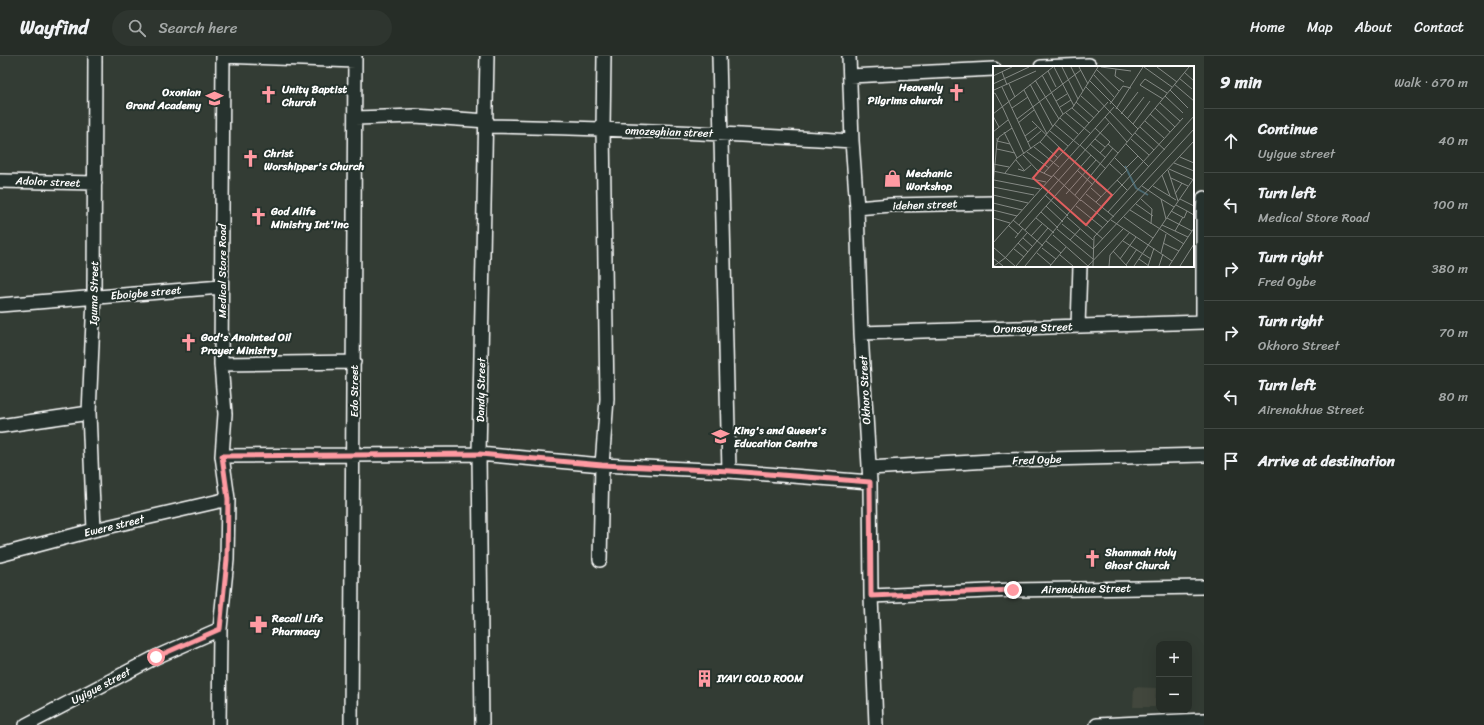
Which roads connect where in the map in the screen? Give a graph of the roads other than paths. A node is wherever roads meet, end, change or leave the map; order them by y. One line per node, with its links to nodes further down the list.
1 (95, 56): 18 (street, Iguma Street)
2 (223, 56): 7 (street); 23 (street, Medical Store Road)
3 (487, 56): 13 (street, Dandy Street)
4 (604, 56): 14 (street)
5 (719, 56): 15 (street)
6 (849, 56): 11 (street, Okhoro Street)
7 (355, 59): 12 (street, Edo Street)
8 (1090, 63): 9 (street)
9 (1053, 66)
10 (993, 69): 11 (street)
11 (850, 76): 16 (street, Okhoro Street)
12 (356, 118): 13 (street, omozeghian street); 29 (street, Edo Street)
13 (487, 124): 14 (street, omozeghian street); 33 (street, Dandy Street)
14 (602, 129): 15 (street, omozeghian street); 37 (street)
15 (721, 134): 16 (street, omozeghian street); 39 (street)
16 (852, 141): 21 (street, Okhoro Street)
17 (0, 181): 18 (street, Adolor street)
18 (96, 184): 24 (street, Iguma Street)
19 (1204, 198): 26 (street)
20 (993, 203): 21 (street, idehen street)
21 (857, 208): 28 (street, Okhoro Street)
22 (1080, 267): 27 (street)
23 (221, 287): 24 (street, Eboigbe street); 30 (street, Medical Store Road)
24 (94, 298): 25 (street, Eboigbe street); 31 (street, Iguma Street)
25 (0, 305)
26 (1204, 322): 27 (street, Oronsaye Street)
27 (1078, 326): 28 (street, Oronsaye Street)
28 (861, 333): 38 (street, Okhoro Street)
29 (354, 362): 30 (street); 36 (street, Edo Street)
30 (221, 364): 35 (street, Medical Store Road)
31 (89, 413): 32 (street); 42 (street, Iguma Street)
32 (0, 426)
33 (480, 454): 36 (street); 37 (street); 52 (street, Dandy Street)
34 (1204, 455): 38 (street, Fred Ogbe)
35 (222, 456): 36 (street); 41 (street, Medical Store Road)
36 (353, 456): 51 (street, Edo Street)
37 (602, 465): 39 (street); 44 (street)
38 (869, 468): 40 (street, Okhoro Street)
39 (730, 471): 40 (street)
40 (870, 482): 46 (street, Okhoro Street)
41 (228, 499): 42 (street, Ewere street); 47 (street, Medical Store Road)
42 (94, 530): 43 (street, Ewere street)
43 (0, 556)
44 (600, 560)
45 (1204, 587): 46 (street, Airenakhue Street)
46 (871, 596): 53 (street, Okhoro Street)
47 (220, 629): 49 (street, Uyigue street); 50 (street, Medical Store Road)
48 (1204, 720): 54 (street)
49 (26, 725)
50 (219, 725)
51 (351, 725)
52 (482, 725)
53 (876, 725)
54 (1097, 725)

